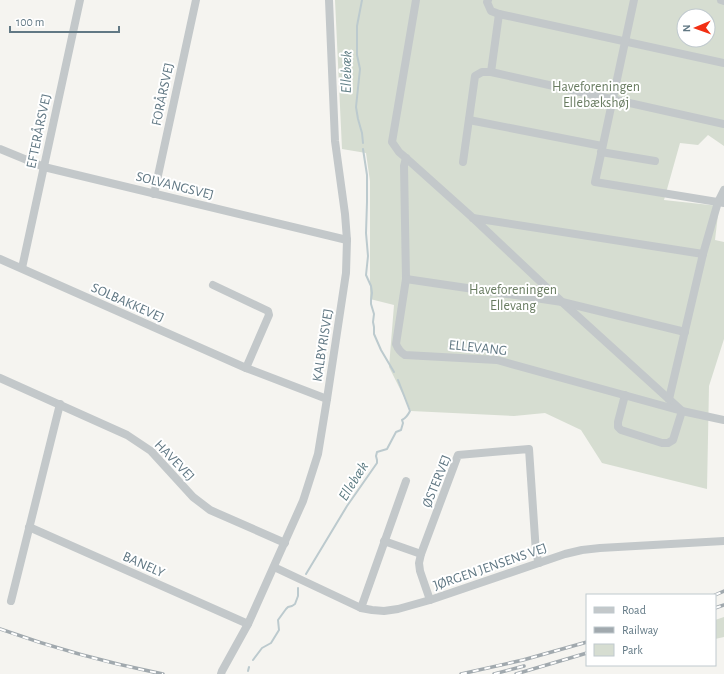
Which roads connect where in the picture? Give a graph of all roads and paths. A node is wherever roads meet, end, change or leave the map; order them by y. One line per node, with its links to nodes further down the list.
1 (80, 0): 21 (street, EFTERÅRSVEJ)
2 (196, 0): 23 (street, FORÅRSVEJ)
3 (329, 0): 26 (street, KALBYRISVEJ)
4 (416, 0): 18 (street)
5 (488, 0): 9 (street)
6 (634, 0): 10 (street)
7 (721, 0): 8 (street)
8 (724, 1)
9 (499, 14): 10 (street); 12 (street)
10 (625, 41): 11 (street); 13 (street)
11 (724, 63)
12 (491, 72): 13 (street); 14 (street)
13 (613, 99): 15 (street); 17 (street)
14 (469, 120): 17 (street); 20 (street)
15 (724, 124)
16 (0, 149): 21 (street, SOLVANGSVEJ)
17 (602, 149): 19 (street); 24 (street)
18 (406, 158): 25 (street); 30 (street, ELLEVANG)
19 (656, 161)
20 (463, 162)
21 (44, 167): 23 (street, SOLVANGSVEJ); 29 (street, EFTERÅRSVEJ)
22 (724, 190): 24 (street)
23 (154, 194): 26 (street, SOLVANGSVEJ)
24 (721, 203): 27 (street)
25 (473, 218): 27 (street); 32 (street)
26 (347, 240): 38 (street, KALBYRISVEJ)
27 (703, 254): 33 (street)
28 (0, 258): 29 (street, SOLBAKKEVEJ)
29 (22, 268): 34 (street, SOLBAKKEVEJ)
30 (406, 279): 32 (street); 36 (street, ELLEVANG)
31 (213, 284): 34 (street)
32 (562, 302): 33 (street); 37 (street)
33 (685, 332): 37 (street)
34 (246, 368): 38 (street, SOLBAKKEVEJ)
35 (0, 378): 39 (street, HAVEVEJ)
36 (625, 395): 40 (street, ELLEVANG); 40 (street)
37 (669, 399): 40 (street)
38 (327, 400): 46 (street, KALBYRISVEJ)
39 (60, 404): 43 (street); 46 (street, HAVEVEJ)
40 (682, 411): 41 (street, ELLEVANG)
41 (724, 420)
42 (406, 480): 44 (street)
43 (29, 527): 51 (street); 53 (street, BANELY)
44 (384, 541): 47 (street); 52 (street)
45 (724, 541): 48 (street, JØRGEN JENSENS VEJ)
46 (285, 543): 49 (street, KALBYRISVEJ)
47 (421, 554): 48 (street, ØSTERVEJ); 50 (street, ØSTERVEJ)
48 (539, 563): 50 (street, JØRGEN JENSENS VEJ)
49 (274, 567): 52 (street, JØRGEN JENSENS VEJ); 53 (street, KALBYRISVEJ)
50 (430, 600): 52 (street, JØRGEN JENSENS VEJ)
51 (11, 602)
52 (361, 608)
53 (248, 624): 54 (street, KALBYRISVEJ)
54 (221, 674)

